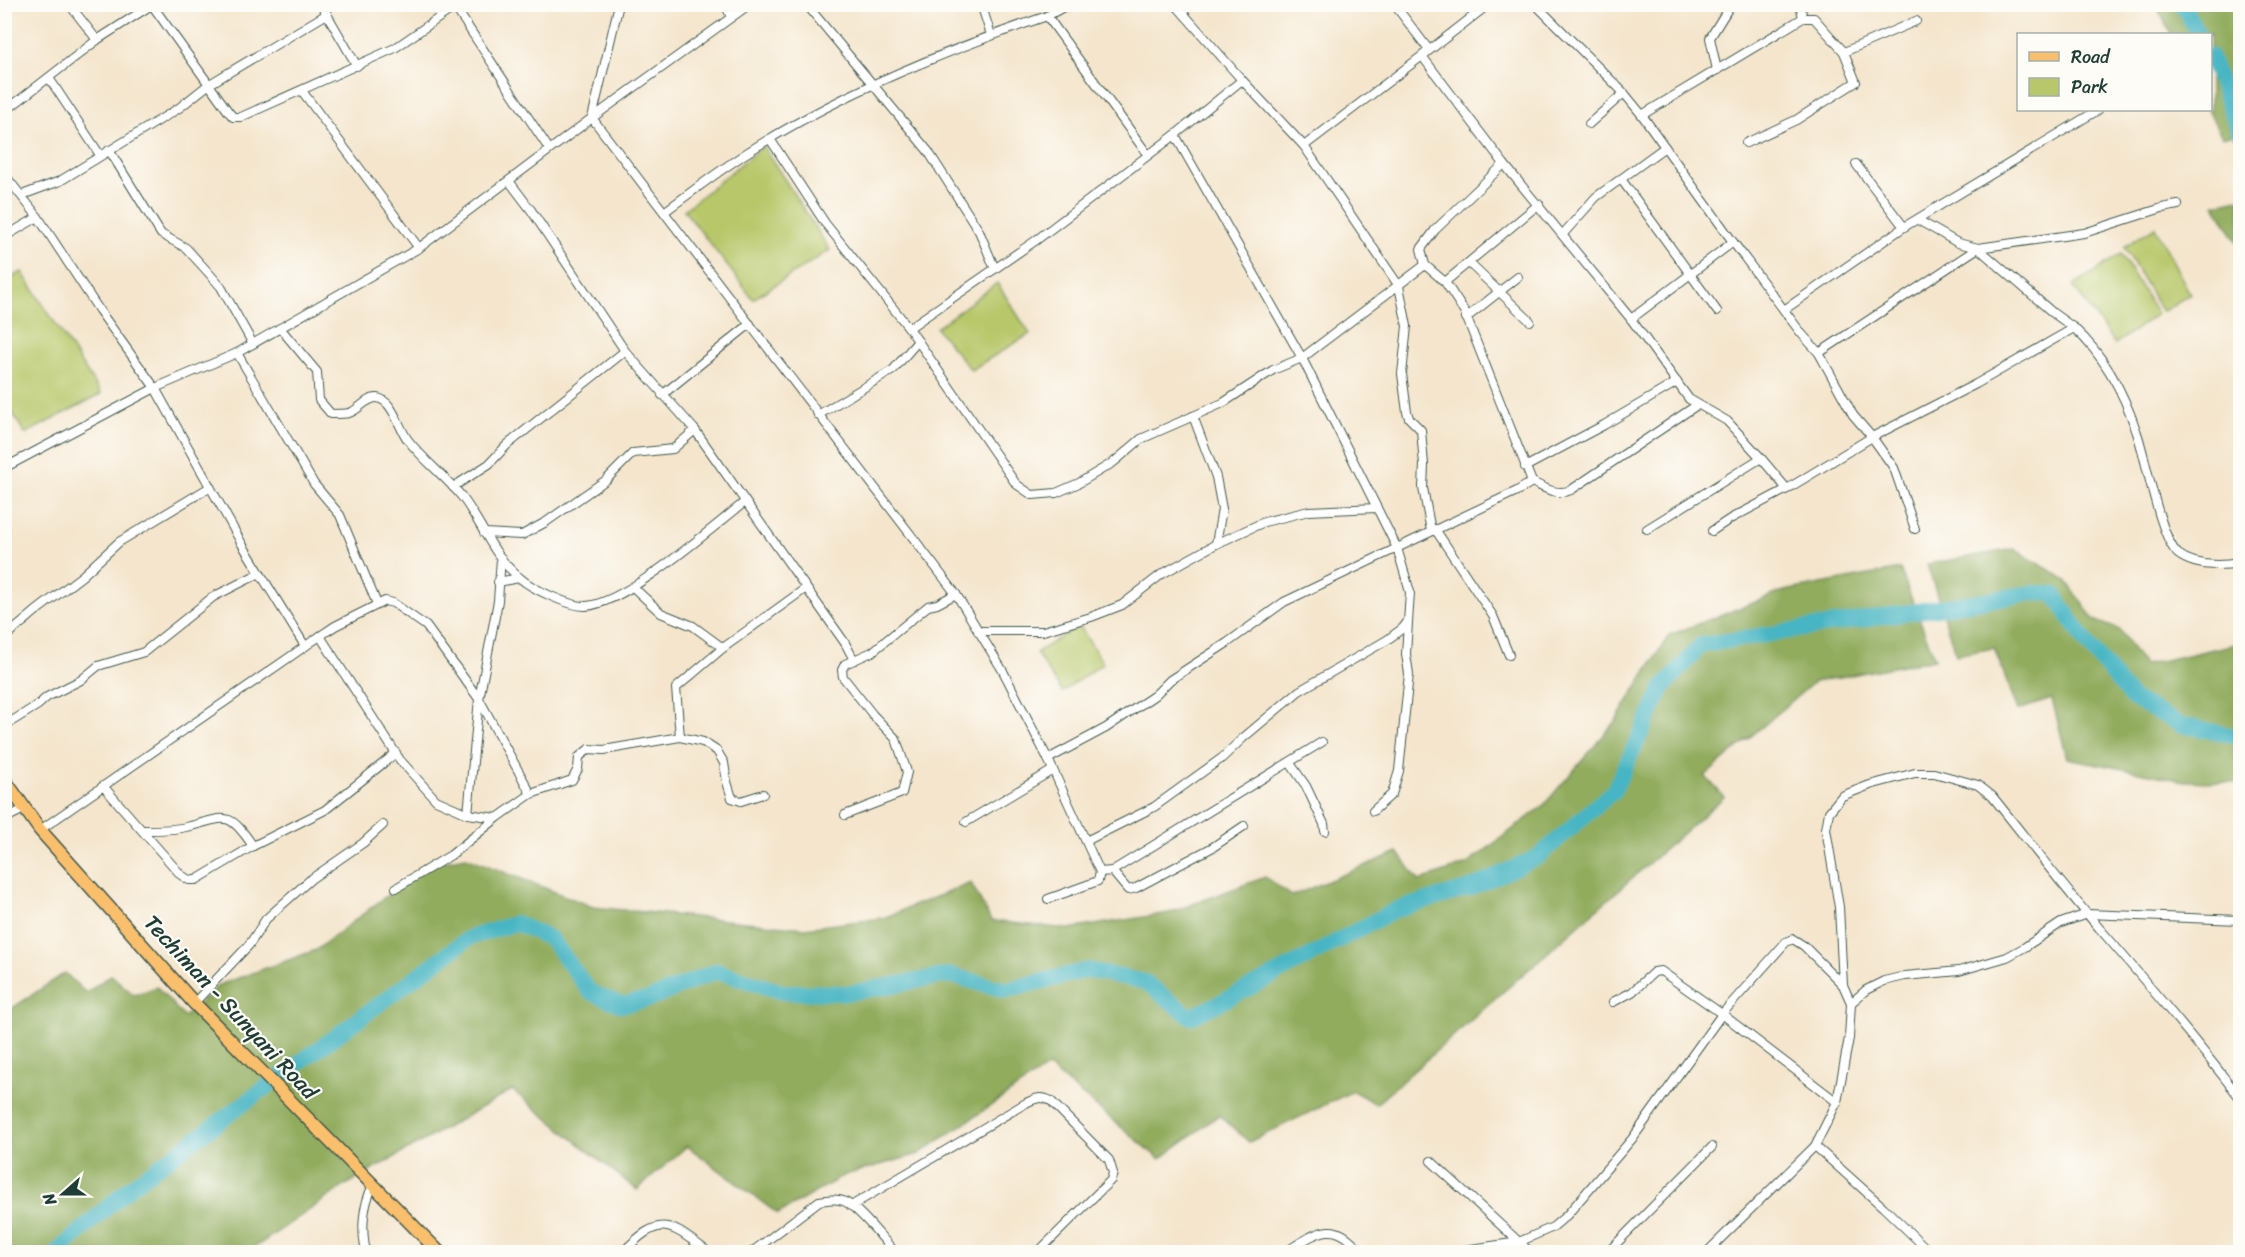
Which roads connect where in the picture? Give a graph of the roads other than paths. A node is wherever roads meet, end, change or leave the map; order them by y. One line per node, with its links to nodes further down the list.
1 (69, 4): 23 (street)
2 (321, 4): 17 (street)
3 (619, 4): 37 (street)
4 (724, 4): 19 (street)
5 (750, 4): 19 (street)
6 (806, 4): 30 (street)
7 (981, 4): 22 (street)
8 (1069, 4): 18 (street)
9 (1175, 4): 29 (street)
10 (1394, 4): 25 (street)
11 (1489, 4): 25 (street)
12 (1535, 4): 33 (street)
13 (1731, 4): 27 (street)
14 (1800, 4): 20 (street)
15 (153, 5): 23 (street); 31 (street)
16 (456, 5): 26 (street); 44 (street)
17 (327, 14): 26 (street); 31 (street)
18 (1047, 16): 22 (street); 47 (street)
19 (731, 17): 37 (street)
20 (1803, 18): 24 (street); 27 (street)
21 (1916, 21): 24 (street)
22 (991, 36): 30 (street)
23 (97, 40): 28 (street)
24 (1844, 52): 41 (street)
25 (1426, 53): 42 (street); 48 (street)
26 (357, 66): 32 (street)
27 (1718, 70): 36 (street)
28 (49, 78): 35 (street); 46 (street)
29 (1242, 80): 39 (street); 42 (street)
30 (873, 83): 40 (street); 67 (street)
31 (208, 85): 32 (street); 45 (street)
32 (302, 91): 63 (street)
33 (1624, 93): 36 (street); 38 (street)
34 (2096, 111): 58 (street)
35 (4, 112)
36 (1642, 115): 43 (street)
37 (592, 118): 44 (street); 56 (street)
38 (1589, 124)
39 (1175, 135): 47 (street); 87 (street)
40 (770, 139): 56 (street); 80 (street)
41 (1746, 143)
42 (1304, 146): 71 (street)
43 (1665, 147): 51 (street); 62 (street)
44 (549, 149): 52 (street)
45 (109, 150): 46 (street); 83 (street)
46 (100, 155): 53 (street)
47 (1148, 155): 67 (street)
48 (1504, 164): 54 (street); 66 (street)
49 (1856, 164): 59 (street)
50 (4, 174): 53 (street)
51 (1621, 178): 60 (street); 68 (street)
52 (509, 181): 63 (street); 84 (street)
53 (22, 195): 57 (street)
54 (1539, 204): 60 (street); 65 (street)
55 (2178, 205): 64 (street)
56 (664, 212): 78 (street)
57 (38, 217): 61 (street); 89 (street)
58 (1918, 220): 59 (street); 64 (street)
59 (1904, 227): 73 (street)
60 (1563, 234): 76 (street)
61 (4, 237)
62 (1733, 242): 68 (street); 73 (street)
63 (419, 248): 79 (street)
64 (1978, 248): 81 (street); 86 (street)
65 (1469, 263): 70 (street); 72 (street)
66 (1425, 265): 70 (street); 71 (street)
67 (995, 269): 80 (street)
68 (1689, 274): 74 (street); 76 (street)
69 (1518, 277): 72 (street)
70 (1445, 282): 75 (street)
71 (1399, 286): 87 (street); 107 (street)
72 (1500, 291): 75 (street); 77 (street)
73 (1784, 310): 86 (street)
74 (1717, 311)
75 (1466, 318): 97 (street)
76 (1631, 319): 88 (street)
77 (1530, 321)
78 (750, 324): 90 (street); 92 (street)
79 (280, 328): 83 (street); 101 (street)
80 (909, 328): 82 (street)
81 (2074, 328): 95 (street); 113 (street)
82 (918, 341): 92 (street); 93 (street)
83 (253, 344): 85 (street)
84 (625, 351): 90 (street); 101 (street)
85 (237, 353): 89 (street); 120 (street)
86 (1819, 353): 95 (street)
87 (1302, 358): 93 (street); 104 (street)
88 (1677, 382): 91 (street); 97 (street)
89 (155, 388): 98 (street); 100 (street)
90 (662, 395): 94 (street)
91 (1697, 405): 96 (street); 99 (street)
92 (818, 415): 119 (street)
93 (1193, 416): 110 (street)
94 (695, 430): 103 (street); 109 (street)
95 (1872, 437): 102 (street); 106 (street)
96 (1761, 458): 102 (street); 105 (street)
97 (1525, 467): 99 (street)
98 (4, 468)
99 (1532, 482): 107 (street)
100 (210, 487): 114 (street); 124 (street)
101 (453, 488): 109 (street)
102 (1787, 489): 108 (street)
103 (745, 502): 117 (street); 118 (street)
104 (1377, 508): 110 (street); 111 (street)
105 (1647, 529)
106 (1915, 529)
107 (1433, 530): 111 (street); 127 (street)
108 (1712, 531)
109 (484, 533): 112 (street)
110 (1215, 544): 122 (street)
111 (1397, 548): 121 (street); 134 (street)
112 (501, 558): 115 (street); 116 (street)
113 (2241, 563)
114 (260, 573): 125 (street); 130 (street)
115 (519, 578): 116 (street); 117 (street)
116 (498, 582): 129 (street)
117 (634, 588): 126 (street)
118 (806, 588): 126 (street); 128 (street)
119 (956, 594): 122 (street); 128 (street)
120 (377, 604): 123 (street); 129 (street)
121 (1409, 620): 142 (street); 153 (street)
122 (978, 631): 134 (street)
123 (320, 636): 125 (street); 133 (street)
124 (4, 638)
125 (305, 646): 138 (street)
126 (723, 648): 131 (street)
127 (1509, 655)
128 (854, 660): 144 (street)
129 (478, 699): 139 (street); 143 (street)
130 (4, 726)
131 (680, 737): 139 (street); 140 (street)
132 (1322, 742): 135 (street)
133 (396, 753): 143 (street); 154 (street)
134 (1048, 759): 136 (street)
135 (1290, 763): 152 (street); 155 (street)
136 (1053, 770): 147 (street); 153 (street)
137 (4, 779): 141 (main road, Techiman - Sunyani Road)
138 (103, 786): 150 (street); 151 (street)
139 (531, 794): 145 (street)
140 (763, 794)
141 (24, 809): 146 (street); 150 (main road, Techiman - Sunyani Road)
142 (1373, 811)
143 (468, 814): 145 (street)
144 (844, 815)
145 (498, 818): 157 (street)
146 (4, 819)
147 (966, 822)
148 (383, 825): 164 (street)
149 (1244, 826): 155 (street)
150 (40, 830): 164 (main road, Techiman - Sunyani Road)
151 (144, 830): 154 (street); 154 (street)
152 (1325, 831)
153 (1086, 841): 156 (street)
154 (253, 846)
155 (1112, 870): 156 (street)
156 (1100, 872): 158 (street)
157 (396, 888)
158 (1048, 899)
159 (2087, 914): 160 (street); 161 (street); 163 (street); 166 (street)
160 (2241, 920)
161 (1843, 985): 163 (street); 165 (street)
162 (1613, 1002): 165 (street)
163 (1851, 1003): 167 (street)
164 (194, 1004): 171 (main road, Techiman - Sunyani Road)
165 (1722, 1014): 167 (street); 173 (street)
166 (2241, 1098)
167 (1837, 1102): 168 (street)
168 (1815, 1146): 186 (street); 187 (street)
169 (1712, 1147): 185 (street)
170 (1431, 1161): 173 (street)
171 (373, 1185): 174 (street); 175 (main road, Techiman - Sunyani Road)
172 (851, 1206): 178 (street); 179 (street); 180 (street)
173 (1519, 1242): 183 (street); 184 (street)
174 (366, 1252)
175 (439, 1252)
176 (623, 1252): 177 (street)
177 (708, 1252)
178 (752, 1252)
179 (896, 1252)
180 (1038, 1252)
181 (1285, 1252): 182 (street)
182 (1361, 1252)
183 (1451, 1252)
184 (1530, 1252)
185 (1608, 1252)
186 (1707, 1252)
187 (1930, 1252)

